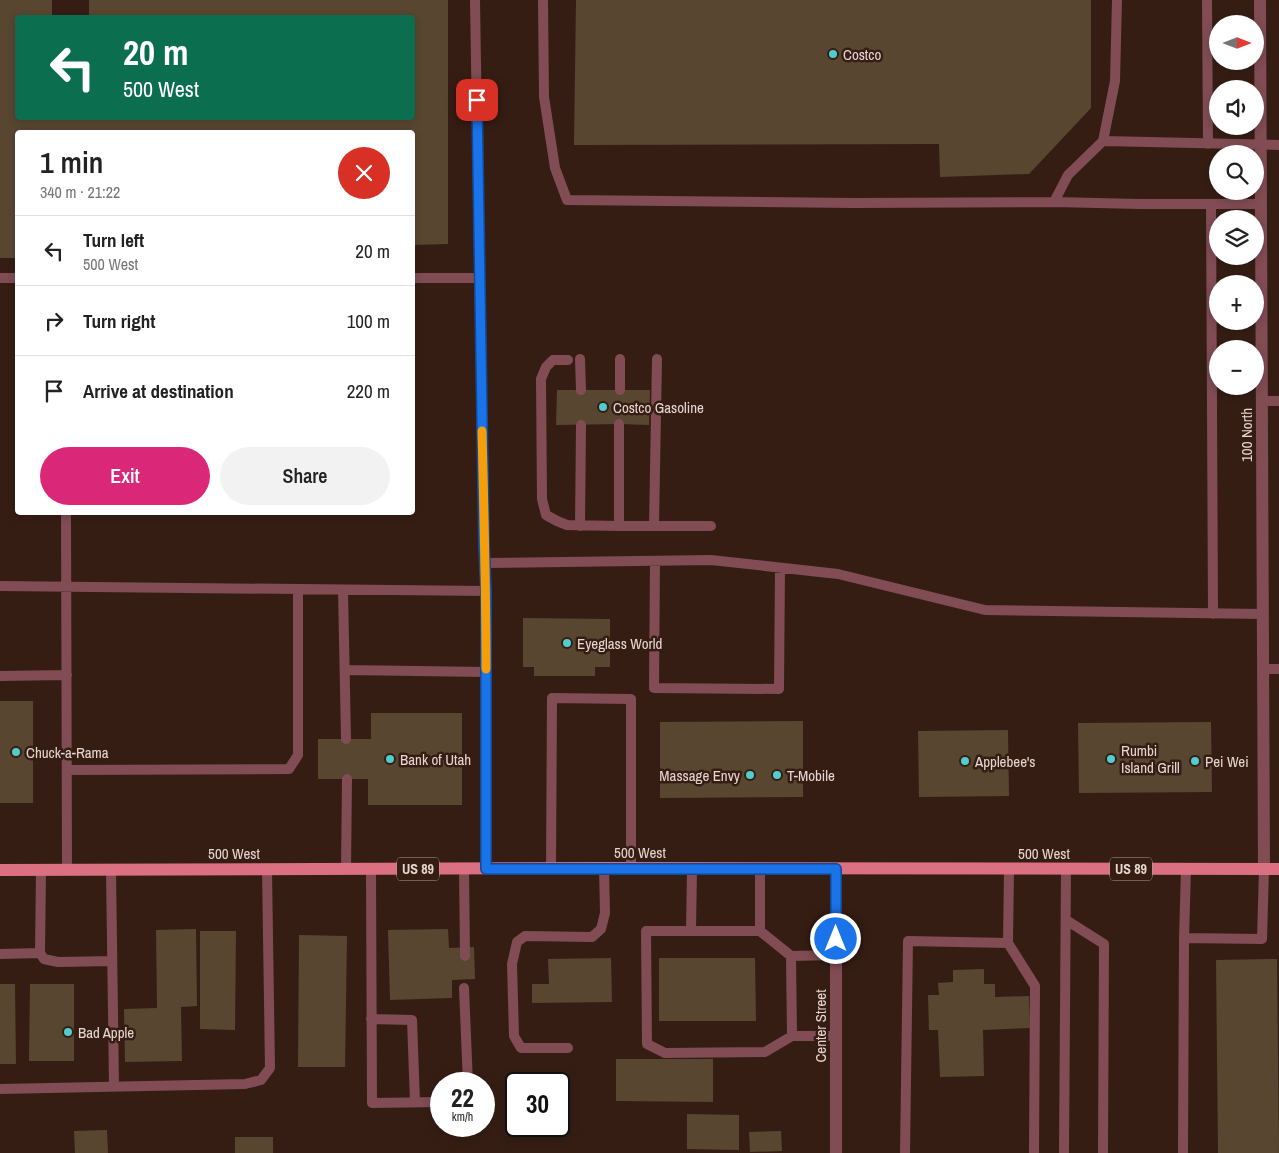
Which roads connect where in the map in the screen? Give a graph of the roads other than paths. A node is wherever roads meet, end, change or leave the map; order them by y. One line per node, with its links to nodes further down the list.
1 (475, 0): 18 (lane)
2 (543, 0): 12 (lane)
3 (1117, 0): 6 (lane)
4 (1207, 0): 7 (lane)
5 (1260, 0): 8 (street, 100 North)
6 (1103, 141): 7 (lane); 12 (lane)
7 (1208, 144): 8 (lane)
8 (1261, 145)
9 (1264, 145): 10 (lane)
10 (1279, 145)
11 (1261, 200): 14 (street, 100 North)
12 (1054, 202): 13 (lane)
13 (1211, 204): 14 (lane); 42 (lane)
14 (1261, 204): 25 (street, 100 North)
15 (0, 278): 16 (lane)
16 (15, 278)
17 (415, 278): 18 (lane)
18 (480, 278): 35 (lane)
19 (580, 359): 23 (lane)
20 (620, 359): 24 (lane)
21 (656, 359): 32 (lane)
22 (568, 360): 30 (lane)
23 (581, 390)
24 (620, 390)
25 (1262, 401): 26 (lane); 43 (street, 100 North)
26 (1279, 401)
27 (581, 424): 30 (lane)
28 (619, 424): 31 (lane)
29 (66, 515): 38 (lane)
30 (580, 526): 31 (lane)
31 (619, 526): 32 (lane)
32 (654, 526): 33 (lane)
33 (711, 526)
34 (655, 561): 35 (lane); 36 (lane); 36 (lane)
35 (484, 563): 41 (lane)
36 (780, 568): 42 (lane)
37 (0, 586): 38 (lane)
38 (66, 586): 39 (lane); 48 (lane)
39 (298, 589): 40 (lane); 51 (lane)
40 (343, 590): 41 (lane); 46 (lane)
41 (486, 591): 47 (lane)
42 (1213, 614): 43 (lane)
43 (1262, 614): 44 (street, 100 North)
44 (1263, 669): 45 (lane); 66 (street, 100 North)
45 (1279, 669)
46 (345, 670): 47 (lane); 50 (lane)
47 (486, 672): 59 (lane)
48 (67, 675): 49 (lane); 51 (lane)
49 (0, 676)
50 (346, 740)
51 (67, 770): 70 (lane)
52 (347, 779): 56 (lane)
53 (604, 868): 54 (main road, 500 West / US 89); 60 (main road, 500 West / US 89); 88 (lane)
54 (631, 868): 60 (lane); 61 (main road, 500 West / US 89)
55 (760, 868): 61 (main road, 500 West / US 89); 62 (main road, 500 West / US 89); 75 (lane)
56 (346, 869): 57 (main road, 500 West / US 89); 72 (main road, 500 West / US 89)
57 (371, 869): 58 (main road, 500 West / US 89); 85 (lane)
58 (464, 869): 59 (main road, 500 West / US 89); 81 (lane)
59 (486, 869): 60 (main road, 500 West / US 89)
60 (551, 869)
61 (692, 869): 74 (lane)
62 (836, 869): 63 (main road, 500 West / US 89); 80 (street, Center Street)
63 (1009, 869): 64 (main road, 500 West / US 89); 77 (lane)
64 (1066, 869): 65 (main road, 500 West / US 89); 73 (lane)
65 (1186, 869): 66 (main road, 500 West / US 89); 76 (lane)
66 (1264, 869): 67 (main road, 500 West / US 89); 76 (lane)
67 (1279, 869)
68 (0, 870): 69 (main road, 500 West / US 89)
69 (41, 870): 70 (main road, 500 West / US 89); 78 (lane)
70 (67, 870): 71 (main road, 500 West / US 89)
71 (112, 870): 72 (main road, 500 West / US 89); 83 (lane)
72 (267, 870): 90 (lane)
73 (1066, 920): 97 (lane); 98 (lane)
74 (691, 931): 75 (lane); 86 (lane)
75 (760, 931): 82 (lane)
76 (1184, 938): 99 (lane)
77 (1008, 943): 95 (lane); 96 (lane)
78 (40, 953): 79 (lane); 83 (lane)
79 (0, 954)
80 (836, 955): 82 (lane); 87 (street, Center Street)
81 (465, 956)
82 (791, 956): 86 (lane)
83 (112, 960): 90 (lane)
84 (464, 988): 89 (lane)
85 (371, 1020): 92 (lane); 92 (lane)
86 (792, 1036): 87 (lane)
87 (836, 1036): 94 (street, Center Street)
88 (568, 1048)
89 (468, 1072)
90 (114, 1086): 91 (lane)
91 (0, 1089)
92 (415, 1102): 93 (lane)
93 (430, 1102)
94 (836, 1153)
95 (905, 1153)
96 (1034, 1153)
97 (1064, 1153)
98 (1103, 1153)
99 (1183, 1153)

